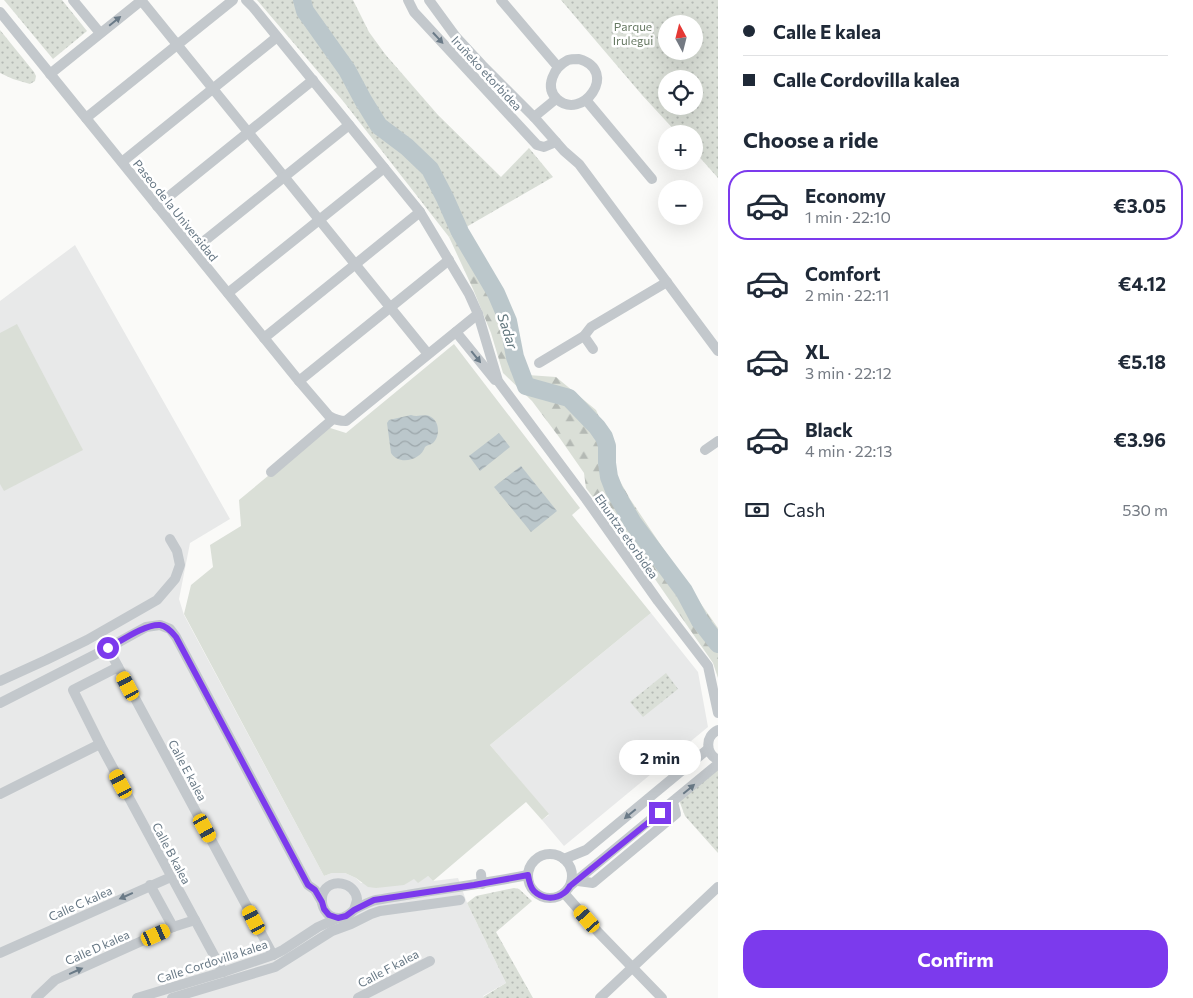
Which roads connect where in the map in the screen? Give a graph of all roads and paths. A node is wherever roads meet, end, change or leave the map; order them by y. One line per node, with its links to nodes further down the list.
1 (72, 0): 9 (street)
2 (141, 0): 9 (street, one-way to 2); 11 (street)
3 (233, 0): 11 (street)
4 (408, 0): 22 (street, Iruñeko etorbidea, one-way to 22)
5 (429, 0): 18 (street, Iruñeko etorbidea)
6 (501, 0): 12 (street)
7 (249, 2): 10 (street, Ehuntze etorbidea)
8 (0, 12): 13 (street, Paseo de la Universidad)
9 (100, 33): 13 (street)
10 (277, 37): 14 (street, Ehuntze etorbidea); 15 (street)
11 (178, 45): 15 (street); 19 (street)
12 (558, 68): 16 (street); 17 (street)
13 (50, 74): 19 (street, Paseo de la Universidad)
14 (313, 80): 20 (street, Ehuntze etorbidea); 21 (street)
15 (213, 89): 21 (street); 23 (street)
16 (556, 99): 17 (street); 18 (street)
17 (586, 100): 26 (street)
18 (534, 117): 22 (street, Iruñeko etorbidea)
19 (86, 118): 23 (street, Paseo de la Universidad)
20 (349, 125): 24 (street, Ehuntze etorbidea); 25 (street)
21 (248, 132): 25 (street); 27 (street)
22 (556, 142): 33 (street, Iruñeko etorbidea)
23 (122, 162): 27 (street, Paseo de la Universidad)
24 (384, 168): 28 (street, Ehuntze etorbidea); 29 (street)
25 (284, 177): 29 (street); 30 (street)
26 (652, 179)
27 (157, 206): 30 (street, Paseo de la Universidad)
28 (420, 212): 31 (street, Ehuntze etorbidea); 32 (street)
29 (319, 220): 32 (street); 34 (street)
30 (193, 250): 34 (street, Paseo de la Universidad)
31 (450, 260): 35 (street); 36 (street, Ehuntze etorbidea)
32 (355, 264): 35 (street); 39 (street)
33 (667, 282): 38 (street); 41 (street, Iruñeko etorbidea)
34 (228, 294): 39 (street, Paseo de la Universidad)
35 (390, 308): 42 (street); 44 (street)
36 (478, 314): 37 (street); 45 (street, Ehuntze etorbidea)
37 (456, 332): 42 (street); 45 (street, Ehuntze etorbidea, one-way to 45)
38 (584, 336): 40 (street); 43 (street)
39 (264, 338): 44 (street, Paseo de la Universidad)
40 (593, 348)
41 (718, 351)
42 (428, 354): 46 (street)
43 (539, 363)
44 (299, 381): 46 (street, Paseo de la Universidad)
45 (498, 381): 55 (street, Ehuntze etorbidea)
46 (335, 420): 49 (street)
47 (718, 441): 48 (street)
48 (705, 450)
49 (271, 472)
50 (170, 539): 53 (street)
51 (108, 648): 52 (street, Calle E kalea); 54 (street); 63 (street)
52 (118, 667): 57 (street, Calle B kalea); 80 (street, Calle E kalea)
53 (0, 681)
54 (0, 703)
55 (718, 713)
56 (718, 730): 58 (street)
57 (100, 744): 61 (street); 65 (street, Calle B kalea)
58 (708, 749): 59 (street); 62 (street, one-way to 62)
59 (718, 760)
60 (718, 764): 68 (street, one-way to 60)
61 (0, 794)
62 (564, 859): 64 (street); 68 (street)
63 (301, 870): 67 (street); 73 (street)
64 (528, 875): 68 (street); 71 (street)
65 (171, 877): 66 (street, Calle C kalea); 76 (street, Calle B kalea)
66 (150, 886): 77 (street); 79 (street, Calle C kalea, one-way to 79)
67 (328, 886): 70 (street); 73 (street)
68 (570, 887): 82 (street)
69 (718, 887): 82 (street)
70 (355, 894): 71 (street); 74 (street)
71 (374, 900): 74 (street)
72 (460, 900): 87 (street)
73 (323, 905): 75 (street); 78 (street)
74 (354, 910): 75 (street)
75 (338, 918): 78 (street, Calle Cordovilla kalea)
76 (195, 920): 77 (street, Calle D kalea); 83 (street, Calle B kalea)
77 (173, 927): 85 (street, Calle D kalea, one-way to 77)
78 (318, 927): 80 (street, Calle Cordovilla kalea)
79 (0, 953)
80 (273, 956): 83 (street, Calle Cordovilla kalea)
81 (430, 961): 88 (street, Calle F kalea)
82 (632, 968): 89 (street); 90 (street)
83 (223, 972): 84 (street, Calle Cordovilla kalea)
84 (157, 995): 86 (street, Calle Cordovilla kalea)
85 (36, 998)
86 (137, 998)
87 (172, 998)
88 (358, 998)
89 (600, 998)
90 (662, 998)

